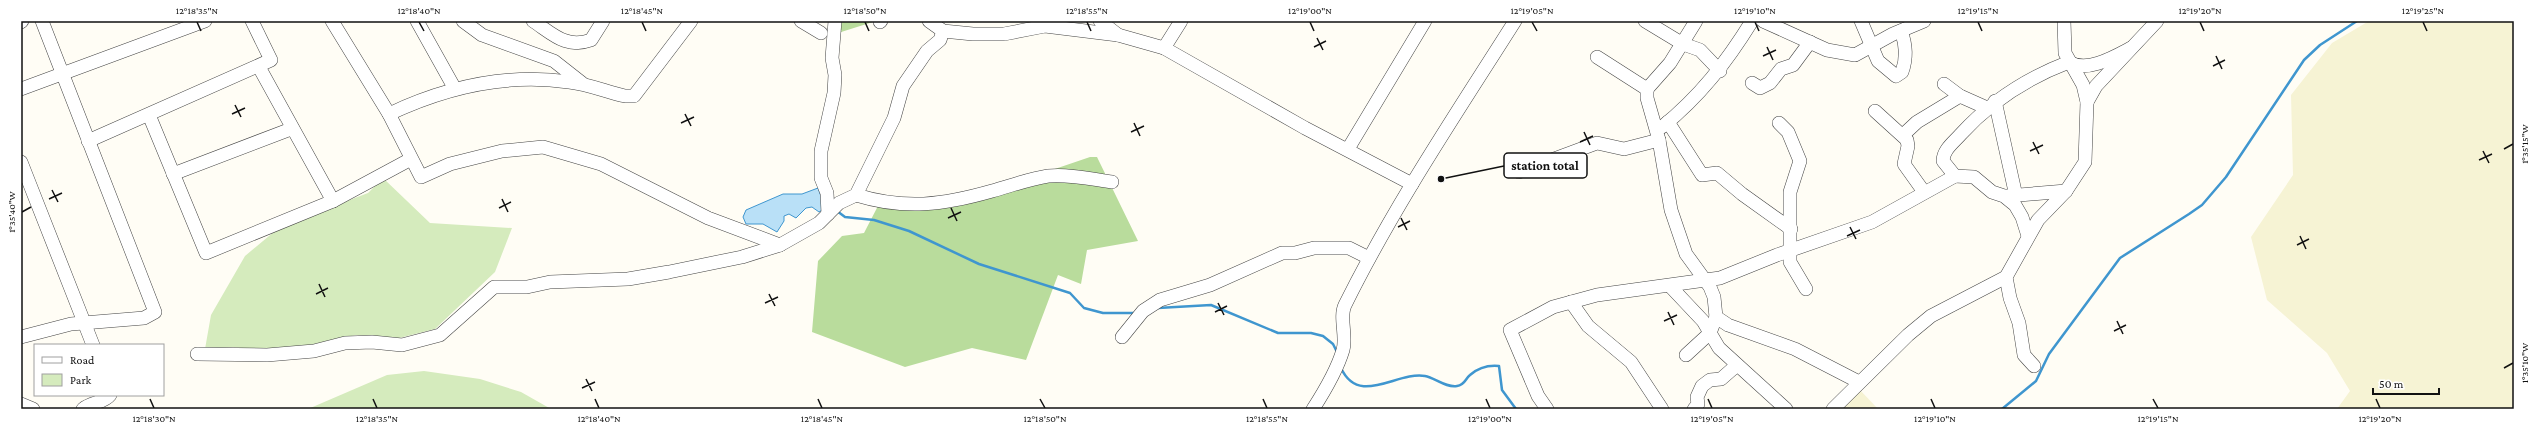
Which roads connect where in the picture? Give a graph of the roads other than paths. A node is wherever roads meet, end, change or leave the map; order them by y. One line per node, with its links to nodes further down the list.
1 (42, 21): 38 (street)
2 (205, 21): 38 (street)
3 (252, 21): 36 (street)
4 (332, 21): 49 (street)
5 (417, 21): 42 (street)
6 (463, 21): 41 (street)
7 (533, 21): 8 (street)
8 (603, 21)
9 (691, 21): 41 (street)
10 (802, 21): 27 (street)
11 (835, 21): 70 (street)
12 (929, 21): 25 (street)
13 (1100, 21): 28 (street)
14 (1181, 21): 32 (street)
15 (1424, 21): 57 (street)
16 (1514, 21): 64 (street)
17 (1645, 21): 30 (street)
18 (1696, 21): 30 (street)
19 (1752, 21): 37 (street)
20 (1763, 21): 29 (street)
21 (1862, 21): 31 (street)
22 (1924, 21): 26 (street)
23 (2064, 21): 35 (street)
24 (2157, 21): 33 (street)
25 (943, 31): 28 (street); 67 (street)
26 (1900, 31): 31 (street); 31 (street)
27 (821, 33)
28 (1118, 35): 32 (street)
29 (1810, 42): 31 (street); 39 (street)
30 (1683, 44): 37 (street); 44 (street)
31 (1870, 47)
32 (1164, 48): 57 (street)
33 (2132, 48): 35 (street); 46 (street)
34 (1597, 57): 44 (street)
35 (2068, 62): 46 (street); 47 (street)
36 (259, 67): 50 (street); 53 (street)
37 (1720, 71): 51 (street)
38 (63, 75): 43 (street); 56 (street)
39 (1752, 83)
40 (1944, 84): 45 (street)
41 (585, 86): 42 (street)
42 (455, 88): 49 (street)
43 (21, 89)
44 (1647, 89): 54 (street)
45 (1960, 96): 47 (street); 55 (street)
46 (2086, 102): 65 (street)
47 (1991, 104): 62 (street); 68 (street)
48 (1875, 112): 55 (street)
49 (388, 114): 58 (street)
50 (149, 115): 56 (street); 61 (street)
51 (1668, 122): 54 (street); 71 (street)
52 (1779, 123): 71 (street)
53 (292, 129): 61 (street); 69 (street)
54 (1658, 135): 60 (street); 77 (street)
55 (1903, 135): 66 (street)
56 (88, 141): 82 (street)
57 (1348, 149): 64 (street)
58 (412, 159): 69 (street); 73 (street)
59 (21, 162): 82 (street)
60 (1519, 172)
61 (173, 174): 69 (street)
62 (1955, 176): 66 (street); 68 (street)
63 (1112, 182): 67 (street)
64 (1412, 184): 75 (street)
65 (2066, 191): 68 (street); 72 (street)
66 (1924, 192): 74 (street)
67 (856, 195): 70 (street)
68 (2010, 196): 72 (street)
69 (334, 201)
70 (828, 214): 73 (street)
71 (1791, 229): 74 (street)
72 (2028, 236): 76 (street)
73 (780, 245): 87 (street)
74 (1791, 251): 77 (street); 79 (street)
75 (1369, 258): 84 (street); 96 (street)
76 (2006, 277): 90 (street); 91 (street)
77 (1705, 282): 78 (street); 81 (street)
78 (1670, 286): 80 (street); 83 (street)
79 (1806, 289)
80 (1571, 302): 97 (street); 98 (street)
81 (1716, 317): 83 (street); 91 (street)
82 (83, 324): 85 (street); 86 (street)
83 (1710, 333): 88 (street); 89 (street)
84 (1122, 336)
85 (21, 337)
86 (92, 344)
87 (198, 354)
88 (1686, 355)
89 (1737, 365): 99 (street); 100 (street)
90 (2034, 366)
91 (1859, 382): 101 (street)
92 (109, 396): 95 (street)
93 (21, 404): 94 (street)
94 (33, 409)
95 (83, 409)
96 (1312, 409)
97 (1546, 409)
98 (1662, 409)
99 (1694, 409)
100 (1786, 409)
101 (1832, 409)

